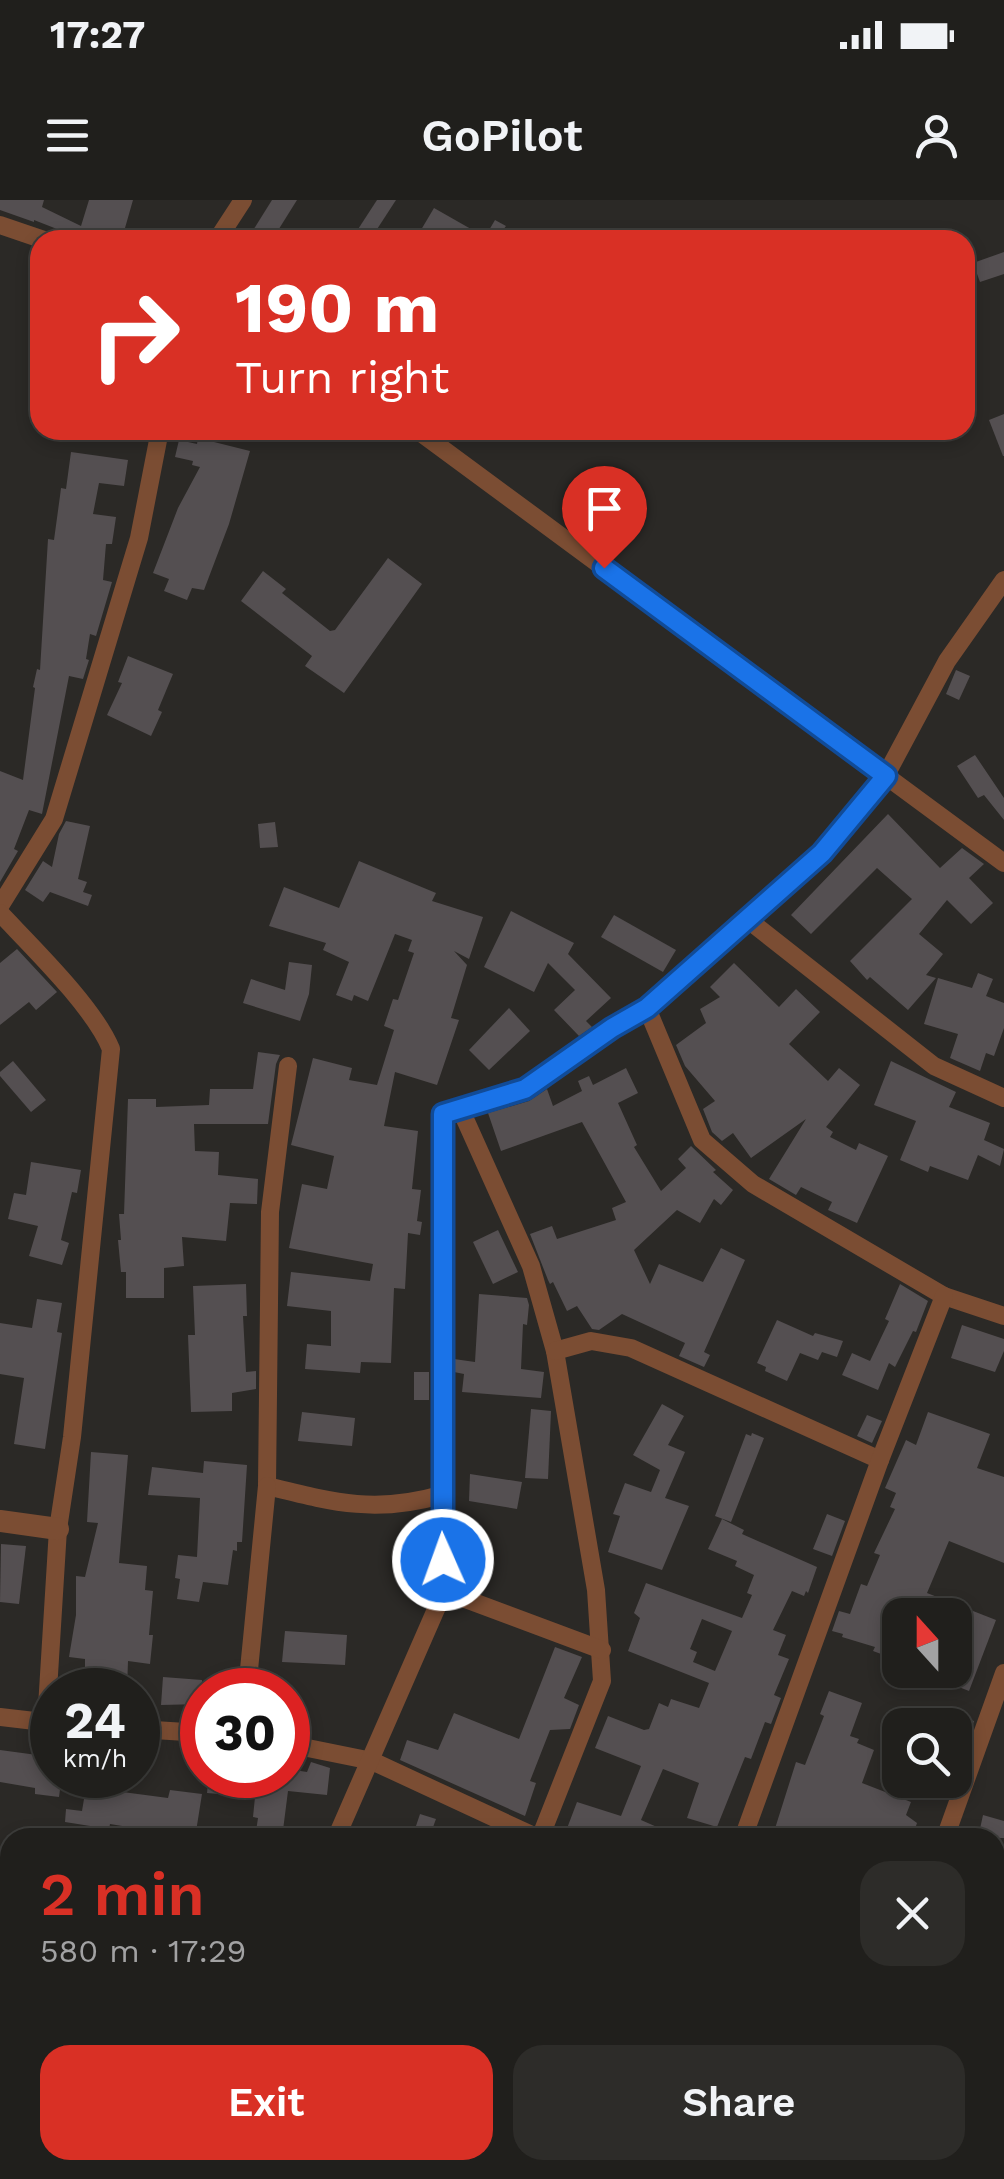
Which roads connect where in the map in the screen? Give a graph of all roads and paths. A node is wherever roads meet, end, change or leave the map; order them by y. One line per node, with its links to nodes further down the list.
1 (243, 200): 3 (street)
2 (0, 225): 4 (street)
3 (224, 230)
4 (30, 235)
5 (158, 440): 10 (street)
6 (431, 440): 8 (street)
7 (1004, 580): 8 (street)
8 (886, 776): 9 (street); 11 (street)
9 (1004, 863)
10 (1, 902): 23 (street)
11 (747, 919): 12 (street); 14 (street)
12 (647, 1008): 15 (street); 16 (street)
13 (288, 1066): 20 (street)
14 (1004, 1098)
15 (460, 1108): 18 (street); 21 (street)
16 (944, 1296): 17 (street); 19 (street)
17 (1004, 1316)
18 (555, 1351): 19 (street); 25 (street)
19 (880, 1460): 36 (street)
20 (267, 1486): 21 (street); 27 (street)
21 (441, 1496): 24 (street)
22 (0, 1521): 23 (street)
23 (58, 1529): 26 (street)
24 (444, 1592): 25 (street); 32 (street)
25 (602, 1650): 35 (street)
26 (52, 1668)
27 (249, 1668)
28 (1004, 1673): 37 (street)
29 (0, 1717): 30 (street)
30 (30, 1721)
31 (310, 1748): 32 (street)
32 (372, 1761): 33 (street); 34 (street)
33 (341, 1828)
34 (517, 1828)
35 (543, 1828)
36 (747, 1828)
37 (949, 1828)

